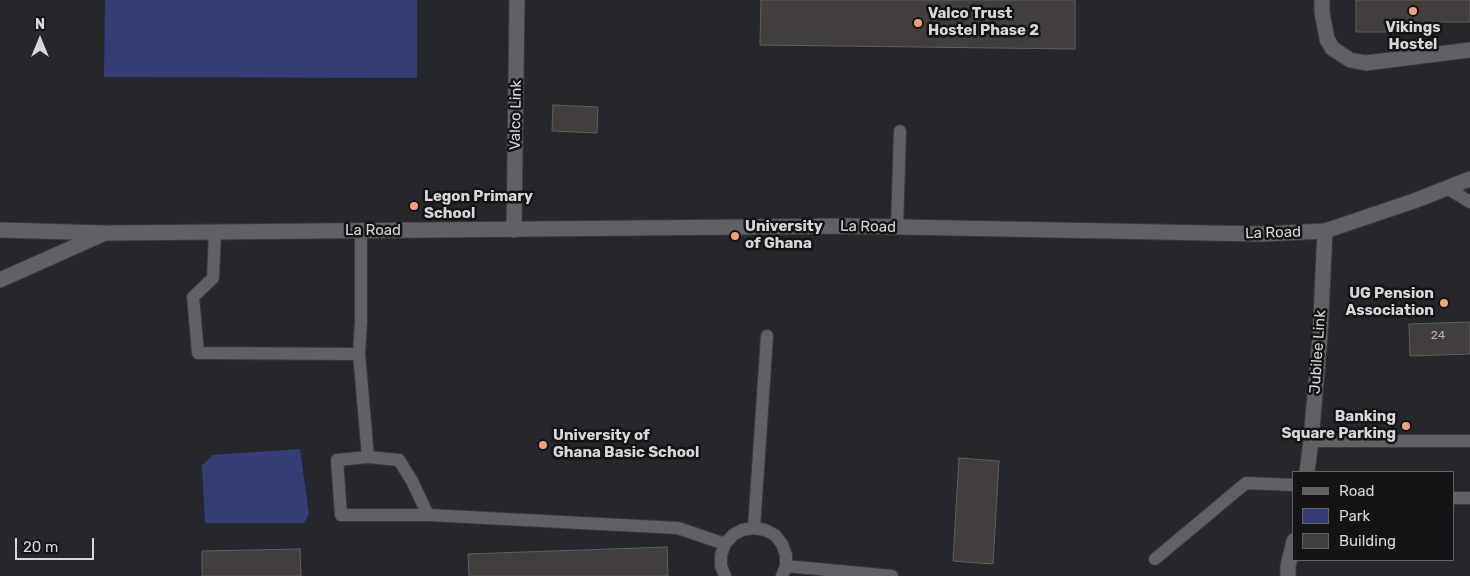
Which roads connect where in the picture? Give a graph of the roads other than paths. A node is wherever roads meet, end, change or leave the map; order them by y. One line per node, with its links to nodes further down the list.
1 (517, 0): 10 (street, Valco Link)
2 (1322, 0): 3 (street)
3 (1470, 50)
4 (900, 131): 8 (lane)
5 (1470, 179): 6 (street, La Road)
6 (1447, 188): 7 (lane); 12 (street, La Road)
7 (1470, 202)
8 (897, 227): 10 (street, La Road); 12 (street, La Road)
9 (0, 230): 13 (street, La Road)
10 (514, 230): 11 (street, La Road)
11 (361, 231): 14 (street, La Road); 17 (lane)
12 (1325, 231): 18 (street, Jubilee Link)
13 (106, 232): 14 (street, La Road); 15 (street, La Road)
14 (215, 232): 17 (lane)
15 (0, 280)
16 (766, 336): 26 (lane)
17 (359, 354): 20 (lane)
18 (1311, 441): 19 (lane); 21 (street, Jubilee Link)
19 (1470, 441)
20 (368, 457): 25 (lane); 25 (lane)
21 (1307, 471)
22 (1292, 485): 29 (lane)
23 (1455, 498): 24 (lane)
24 (1470, 498)
25 (428, 515): 27 (lane)
26 (754, 528): 27 (lane); 30 (lane)
27 (725, 544): 31 (lane)
28 (1292, 549): 33 (street)
29 (1155, 559)
30 (784, 571): 32 (lane)
31 (725, 576)
32 (892, 576)
33 (1288, 576)

